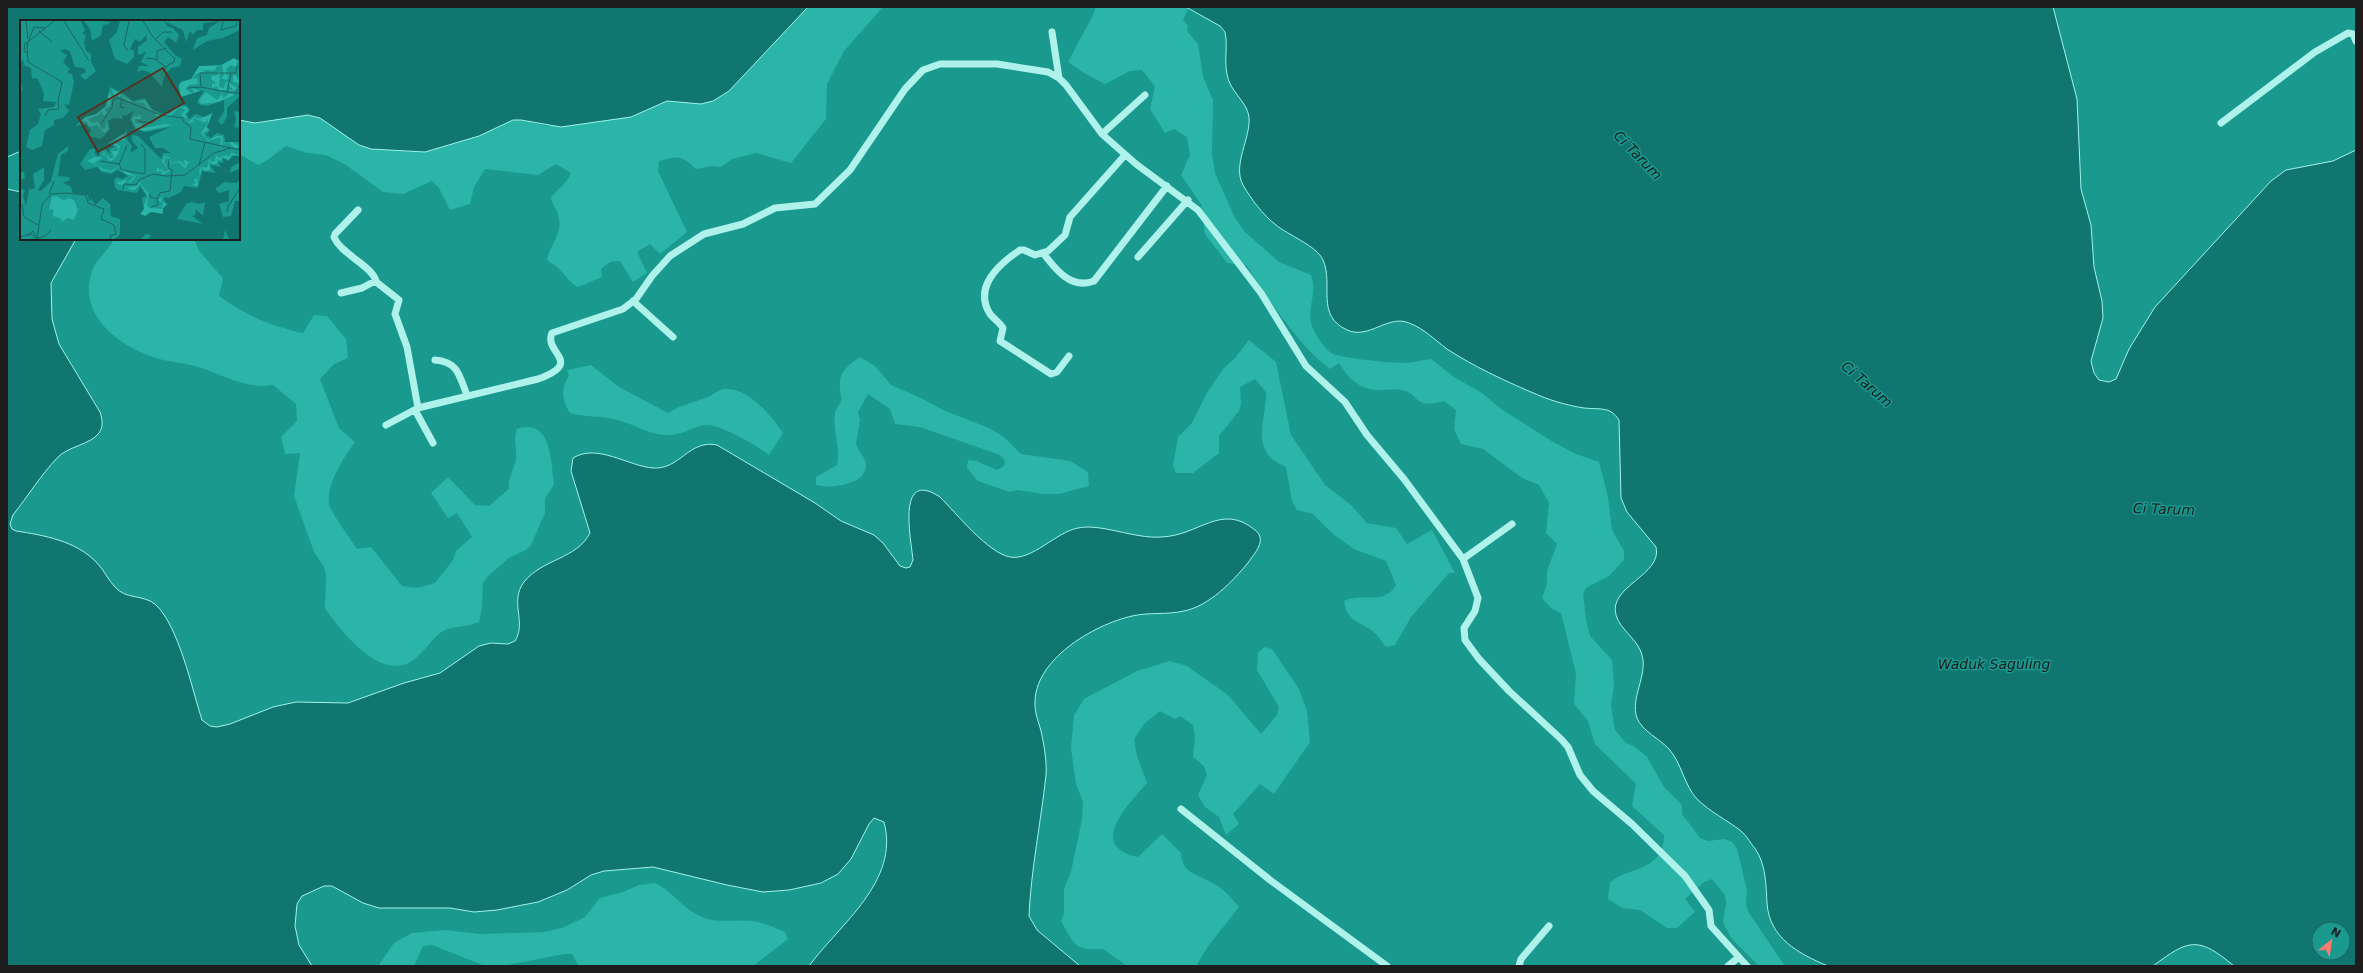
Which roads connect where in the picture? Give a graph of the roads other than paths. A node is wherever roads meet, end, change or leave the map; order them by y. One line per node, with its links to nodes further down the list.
1 (1052, 32): 3 (street)
2 (2356, 41): 5 (street)
3 (1059, 78): 6 (street); 15 (street)
4 (1145, 95): 6 (street)
5 (2221, 123)
6 (1102, 134): 7 (street)
7 (1125, 155): 8 (street); 11 (street)
8 (1167, 186): 9 (street); 11 (street)
9 (1188, 200): 12 (street); 24 (street)
10 (358, 210): 13 (street)
11 (1043, 253): 17 (street)
12 (1138, 257)
13 (376, 281): 14 (street); 20 (street)
14 (341, 293)
15 (633, 301): 16 (street); 19 (street)
16 (673, 337)
17 (1069, 356)
18 (436, 360): 19 (street)
19 (468, 395): 20 (street)
20 (416, 409): 21 (street); 22 (street)
21 (386, 425)
22 (433, 442)
23 (1512, 524): 24 (street)
24 (1463, 559): 27 (street)
25 (1181, 809): 28 (street)
26 (1549, 926): 29 (street)
27 (1739, 957): 30 (street); 31 (street)
28 (1387, 966)
29 (1519, 966)
30 (1728, 966)
31 (1747, 966)

